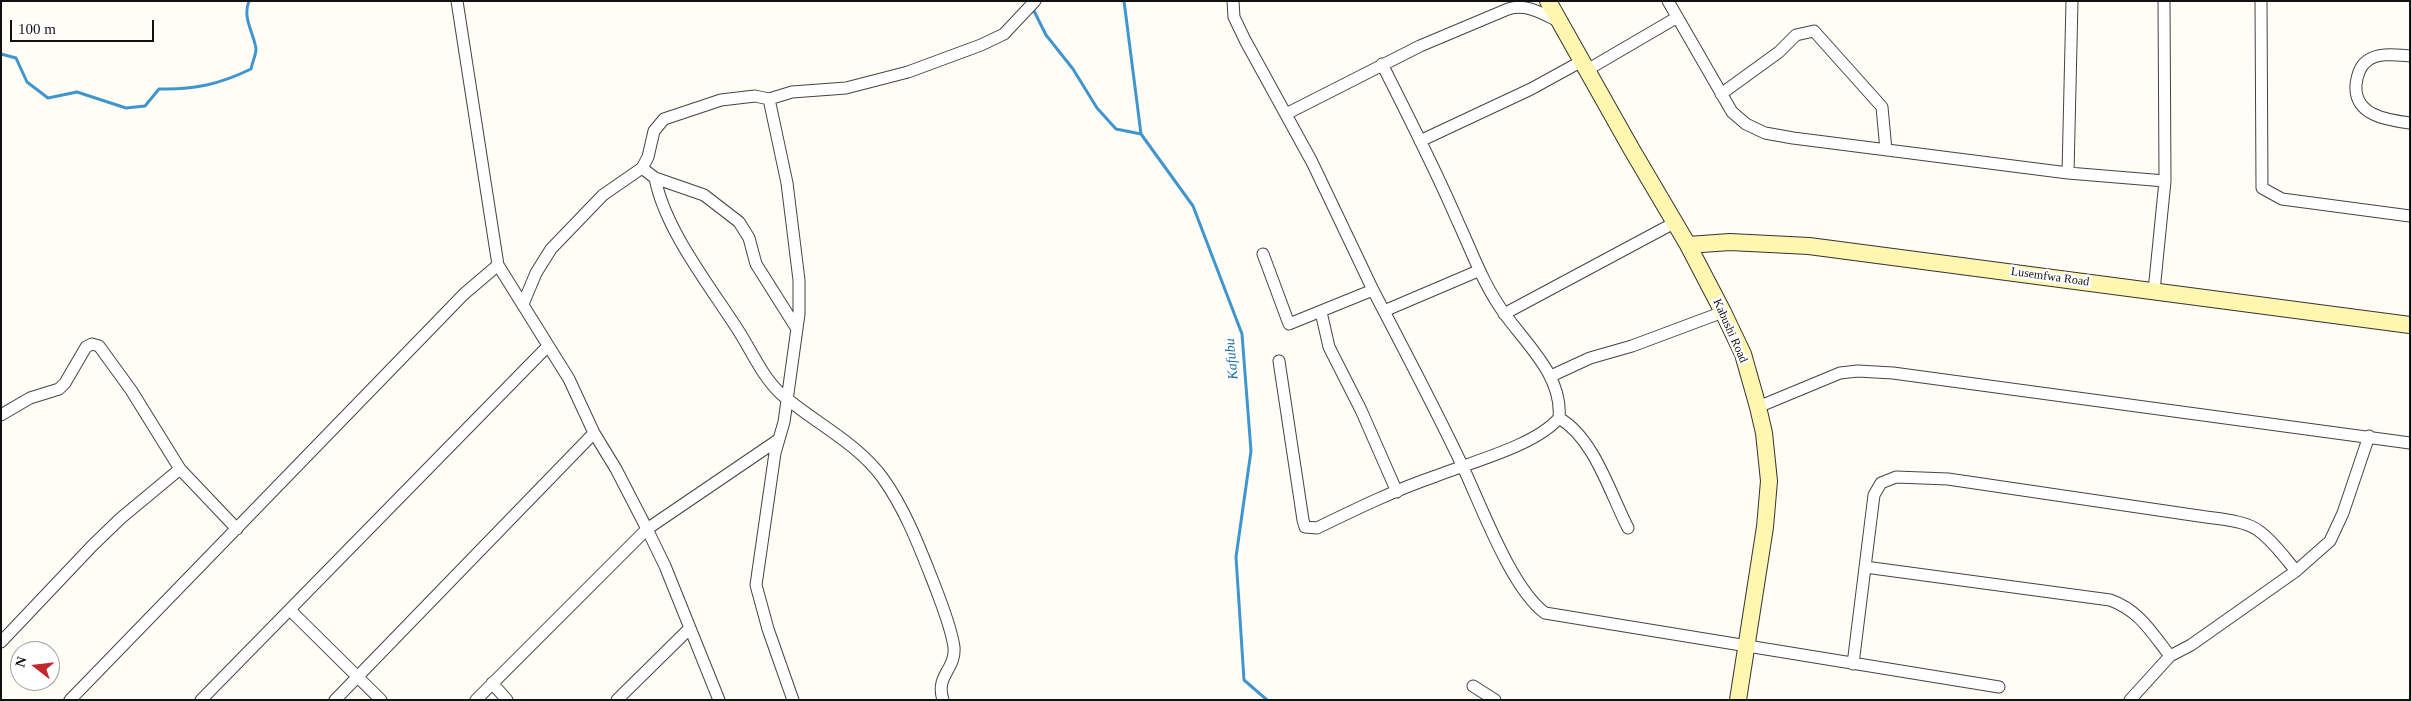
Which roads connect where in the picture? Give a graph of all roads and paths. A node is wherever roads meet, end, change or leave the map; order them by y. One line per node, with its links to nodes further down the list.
1 (456, 1): 28 (street)
2 (1233, 1): 16 (street)
3 (1548, 1): 10 (main road, Kabushi Road)
4 (1668, 1): 9 (street)
5 (2072, 1): 21 (street)
6 (2164, 1): 23 (street)
7 (2261, 1): 24 (street)
8 (1031, 5): 15 (street)
9 (1676, 18): 13 (street); 14 (street)
10 (1560, 22): 12 (street); 13 (main road, Kabushi Road)
11 (2410, 56): 17 (street)
12 (1382, 64): 16 (street); 18 (street)
13 (1585, 66): 18 (street); 25 (main road, Kabushi Road)
14 (1721, 94): 19 (street); 19 (street)
15 (769, 99): 20 (street); 38 (street)
16 (1286, 114): 30 (street)
17 (2410, 123)
18 (1420, 141): 29 (street)
19 (1886, 150): 21 (street)
20 (642, 168): 22 (street); 32 (street)
21 (2068, 173): 23 (street)
22 (655, 178): 38 (street); 42 (street)
23 (2165, 181): 31 (street)
24 (2410, 216)
25 (1674, 223): 26 (main road, Kabushi Road); 36 (street)
26 (1688, 245): 31 (main road, Lusemfwa Road); 35 (main road, Kabushi Road)
27 (1263, 254): 34 (street)
28 (498, 265): 32 (street); 54 (street)
29 (1478, 271): 33 (street); 36 (street)
30 (1373, 290): 33 (street); 34 (street)
31 (2154, 291): 37 (main road, Lusemfwa Road)
32 (523, 304): 39 (street)
33 (1384, 311): 50 (street)
34 (1321, 312): 52 (street)
35 (1723, 312): 41 (street); 43 (main road, Kabushi Road)
36 (1504, 314): 41 (street)
37 (2410, 325)
38 (797, 329): 42 (street)
39 (548, 346): 46 (street); 58 (street)
40 (1279, 361): 52 (street)
41 (1551, 376): 45 (street)
42 (787, 398): 48 (street); 77 (street)
43 (1758, 407): 47 (street); 61 (main road, Kabushi Road)
44 (1, 415): 51 (street)
45 (1559, 418): 50 (street); 53 (street)
46 (594, 433): 55 (street); 64 (street)
47 (2369, 436): 49 (street); 57 (street)
48 (778, 440): 55 (street); 76 (street)
49 (2410, 443)
50 (1463, 466): 52 (street); 61 (street)
51 (180, 469): 54 (street); 60 (street)
52 (1397, 492)
53 (1628, 528)
54 (237, 529): 68 (street)
55 (647, 529): 59 (street); 65 (street)
56 (1865, 566): 57 (street); 62 (street); 63 (street)
57 (2296, 572): 62 (street)
58 (291, 610): 64 (street); 69 (street)
59 (690, 628): 74 (street); 75 (street)
60 (1, 642)
61 (1746, 646): 63 (street); 79 (main road, Kabushi Road)
62 (2170, 656): 80 (street)
63 (1853, 664): 67 (street)
64 (357, 677): 70 (street); 71 (street)
65 (492, 683): 72 (street); 73 (street)
66 (1473, 686): 78 (street)
67 (1999, 687)
68 (70, 700)
69 (201, 700)
70 (335, 700)
71 (381, 700)
72 (476, 700)
73 (507, 700)
74 (617, 700)
75 (719, 700)
76 (793, 700)
77 (943, 700)
78 (1495, 700)
79 (1738, 700)
80 (2130, 700)

